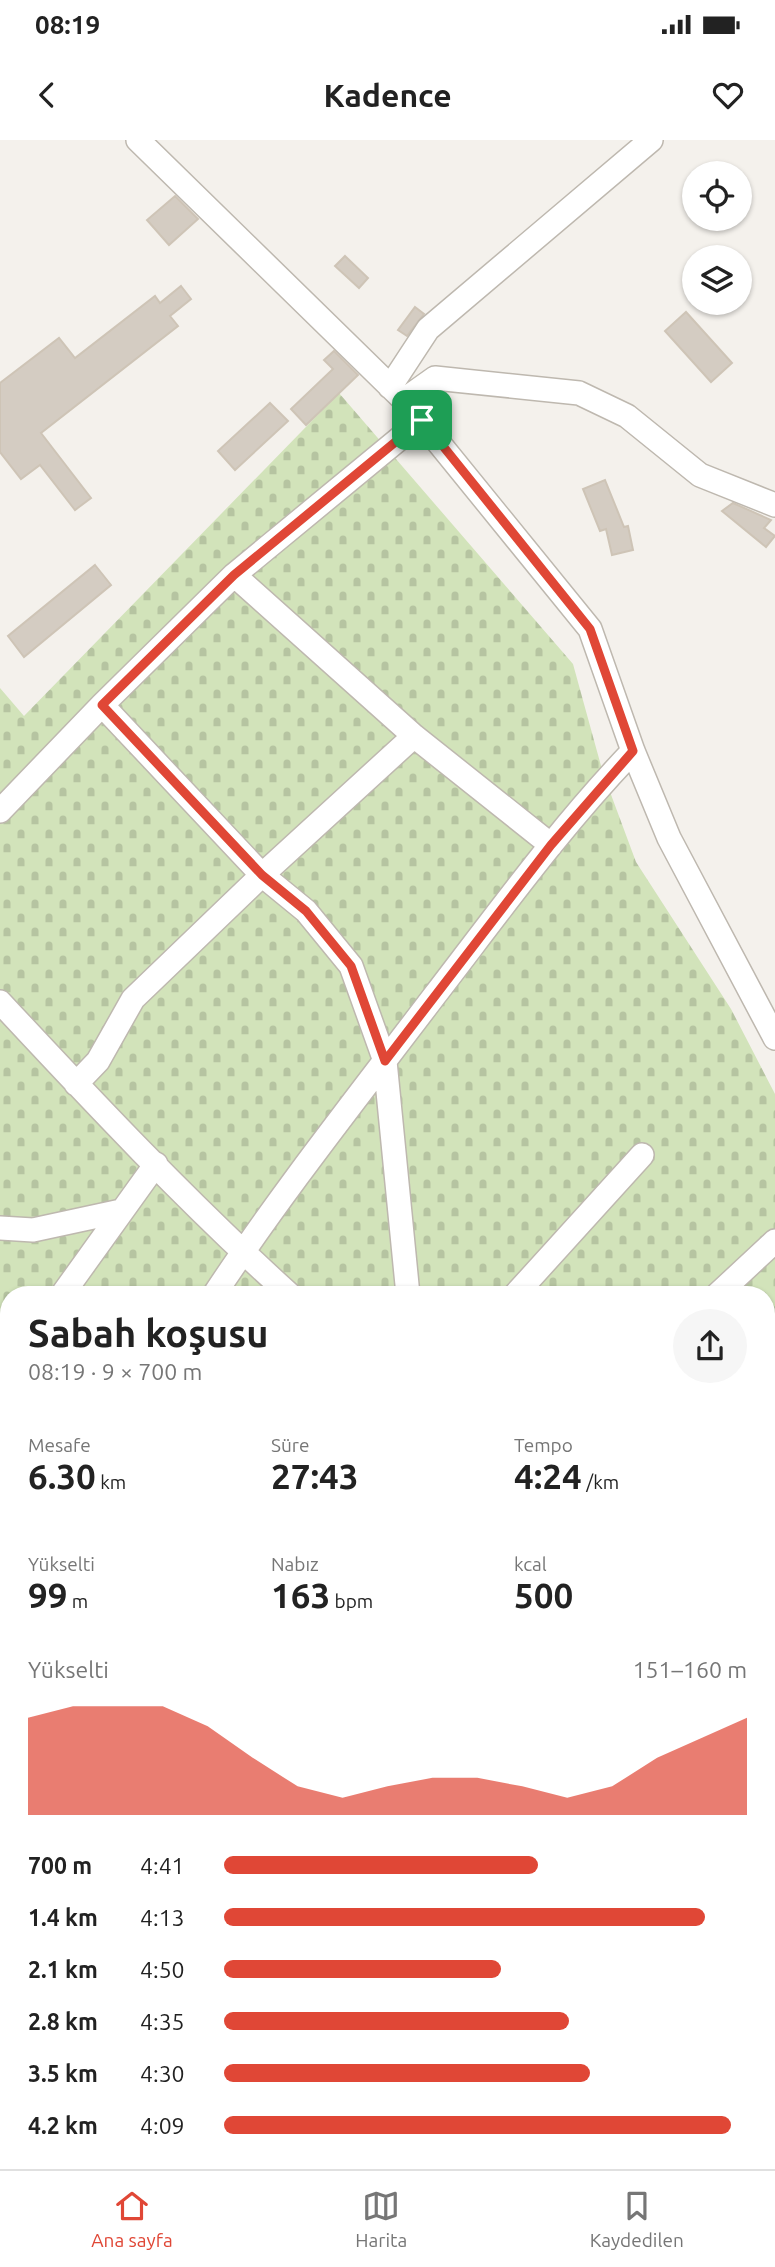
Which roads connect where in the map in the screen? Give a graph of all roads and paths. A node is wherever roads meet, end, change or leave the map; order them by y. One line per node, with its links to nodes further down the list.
1 (138, 140): 3 (street)
2 (651, 140): 3 (street)
3 (397, 394): 4 (street); 5 (street)
4 (422, 420): 6 (street); 9 (street)
5 (775, 505)
6 (234, 575): 7 (street); 8 (street)
7 (102, 705): 10 (street); 12 (street)
8 (414, 736): 11 (street); 12 (street)
9 (633, 751): 11 (street); 14 (street)
10 (0, 811)
11 (551, 845): 15 (street)
12 (262, 875): 15 (street); 16 (street)
13 (0, 1002): 16 (street)
14 (775, 1038)
15 (385, 1061): 22 (street); 26 (street)
16 (76, 1084): 18 (street)
17 (642, 1155): 27 (street)
18 (156, 1164): 19 (street); 22 (street)
19 (121, 1210): 20 (street); 23 (street)
20 (0, 1228)
21 (775, 1241): 28 (street)
22 (242, 1252): 24 (street); 25 (street)
23 (68, 1286)
24 (220, 1286)
25 (280, 1286)
26 (407, 1286)
27 (523, 1286)
28 (727, 1286)

